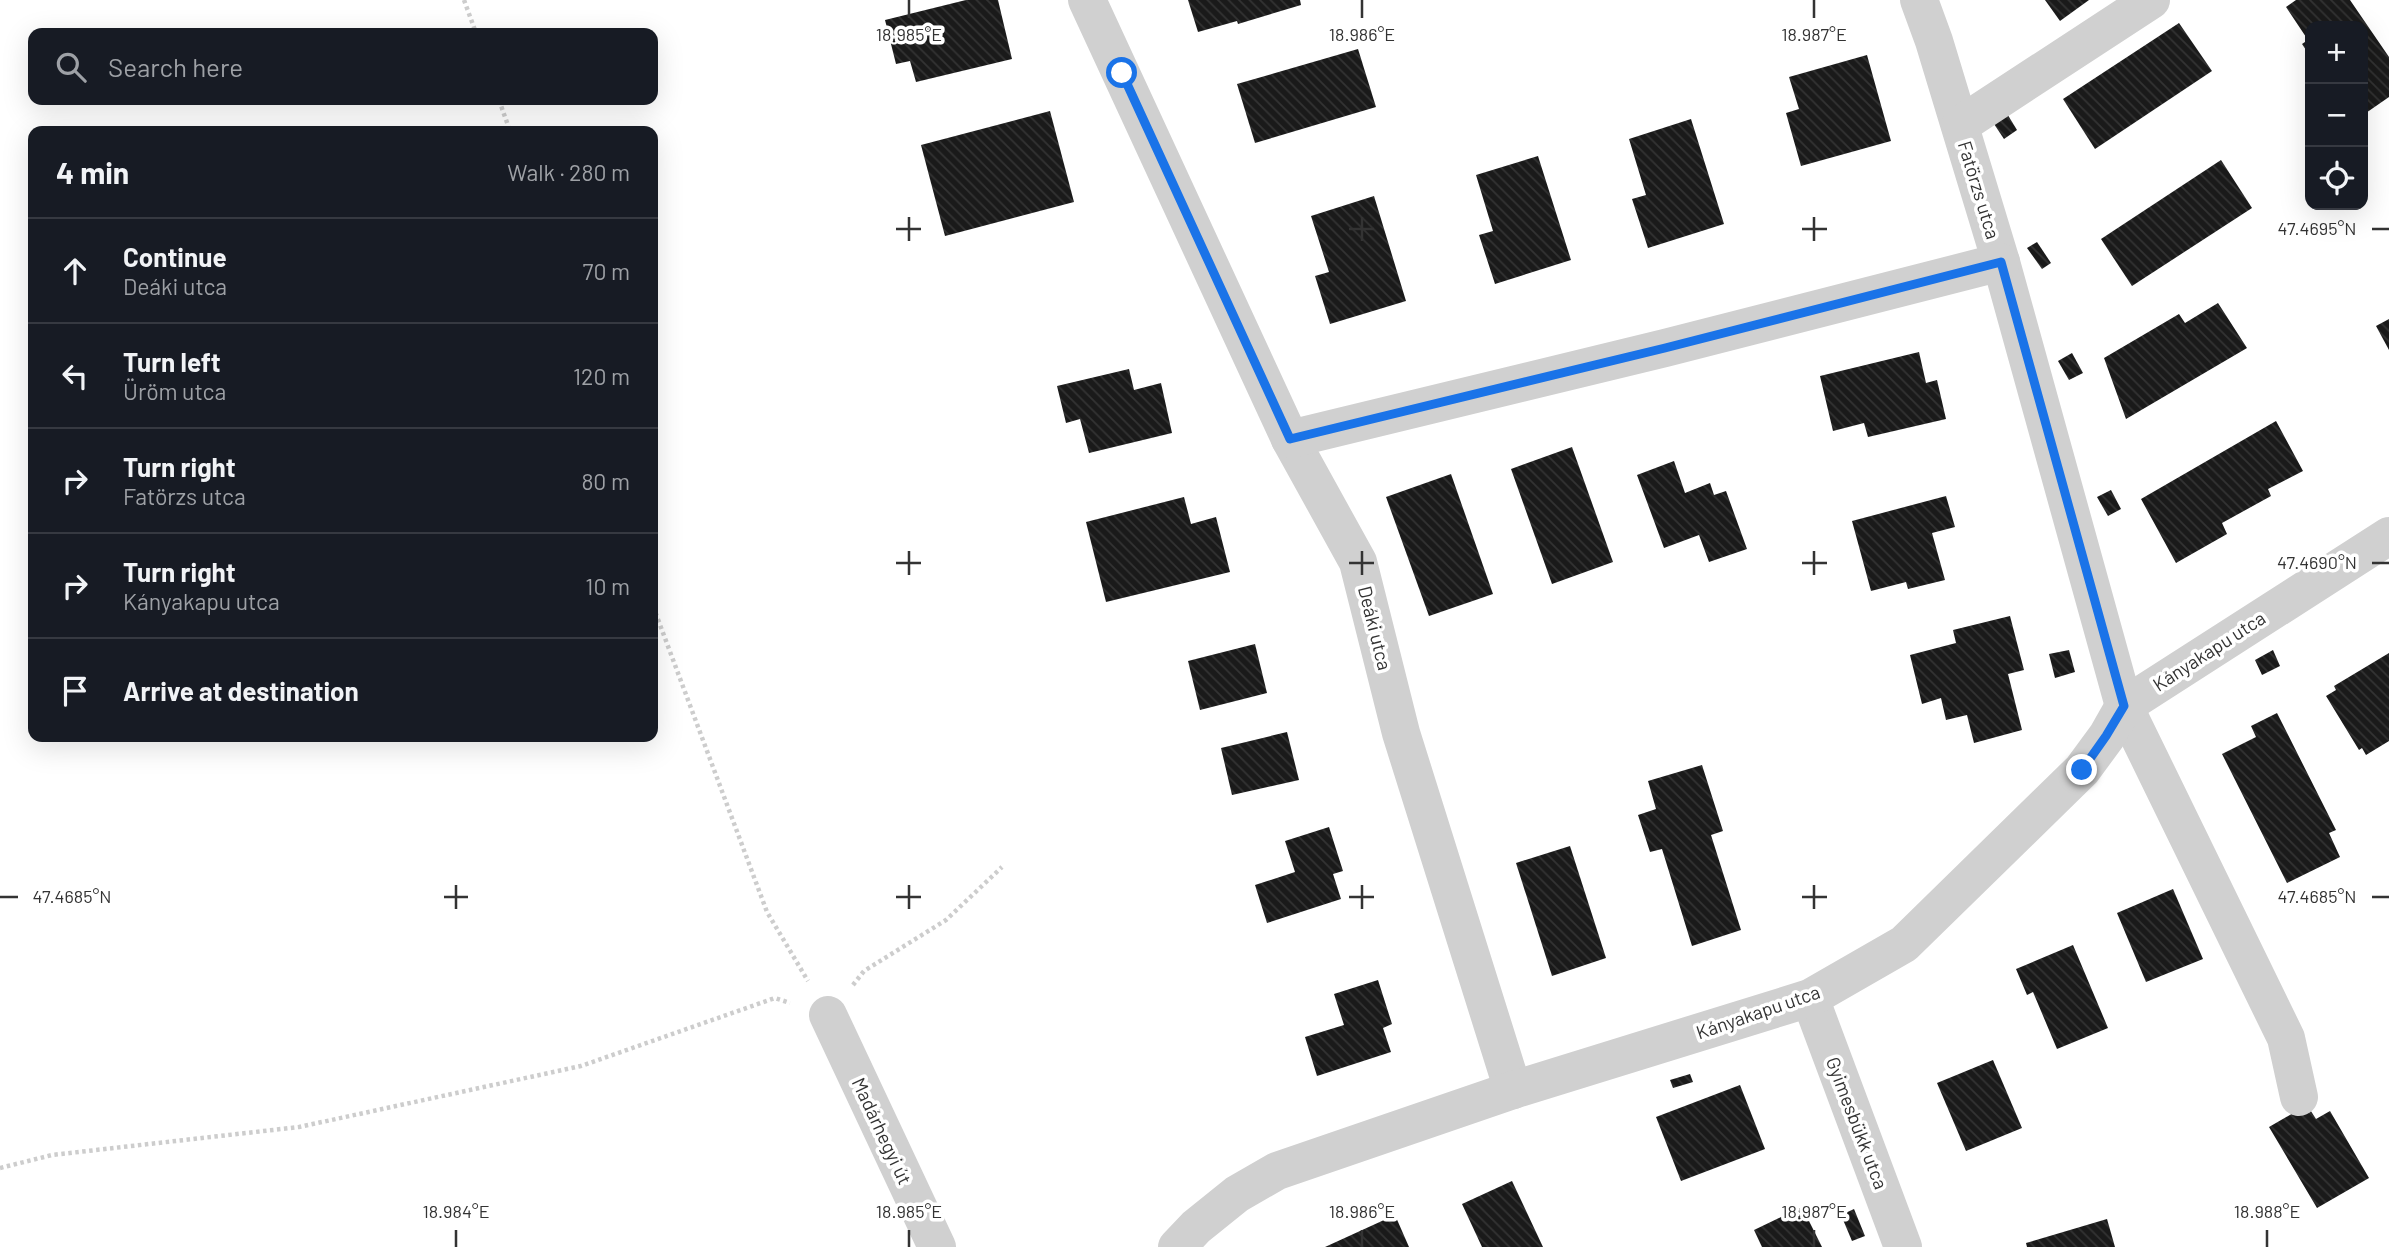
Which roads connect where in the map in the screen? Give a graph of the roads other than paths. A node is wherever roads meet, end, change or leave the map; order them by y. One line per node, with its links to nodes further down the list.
1 (1087, 0): 6 (street, Deáki utca)
2 (1919, 0): 4 (street, Fatörzs utca)
3 (2151, 0): 4 (street)
4 (1960, 125): 5 (street, Fatörzs utca)
5 (2001, 262): 6 (street); 8 (street, Fatörzs utca)
6 (1290, 439): 11 (street, Deáki utca)
7 (2389, 536): 8 (street, Kányakapu utca)
8 (2124, 706): 9 (street, Kányakapu utca); 12 (street, Fatörzs utca)
9 (1810, 998): 11 (street, Kányakapu utca); 15 (street, Gyimesbükk utca)
10 (828, 1015): 13 (street, Madárhegyi út)
11 (1513, 1090): 14 (street, Kányakapu utca)
12 (2300, 1097)
13 (937, 1247)
14 (1177, 1247)
15 (1903, 1247)

